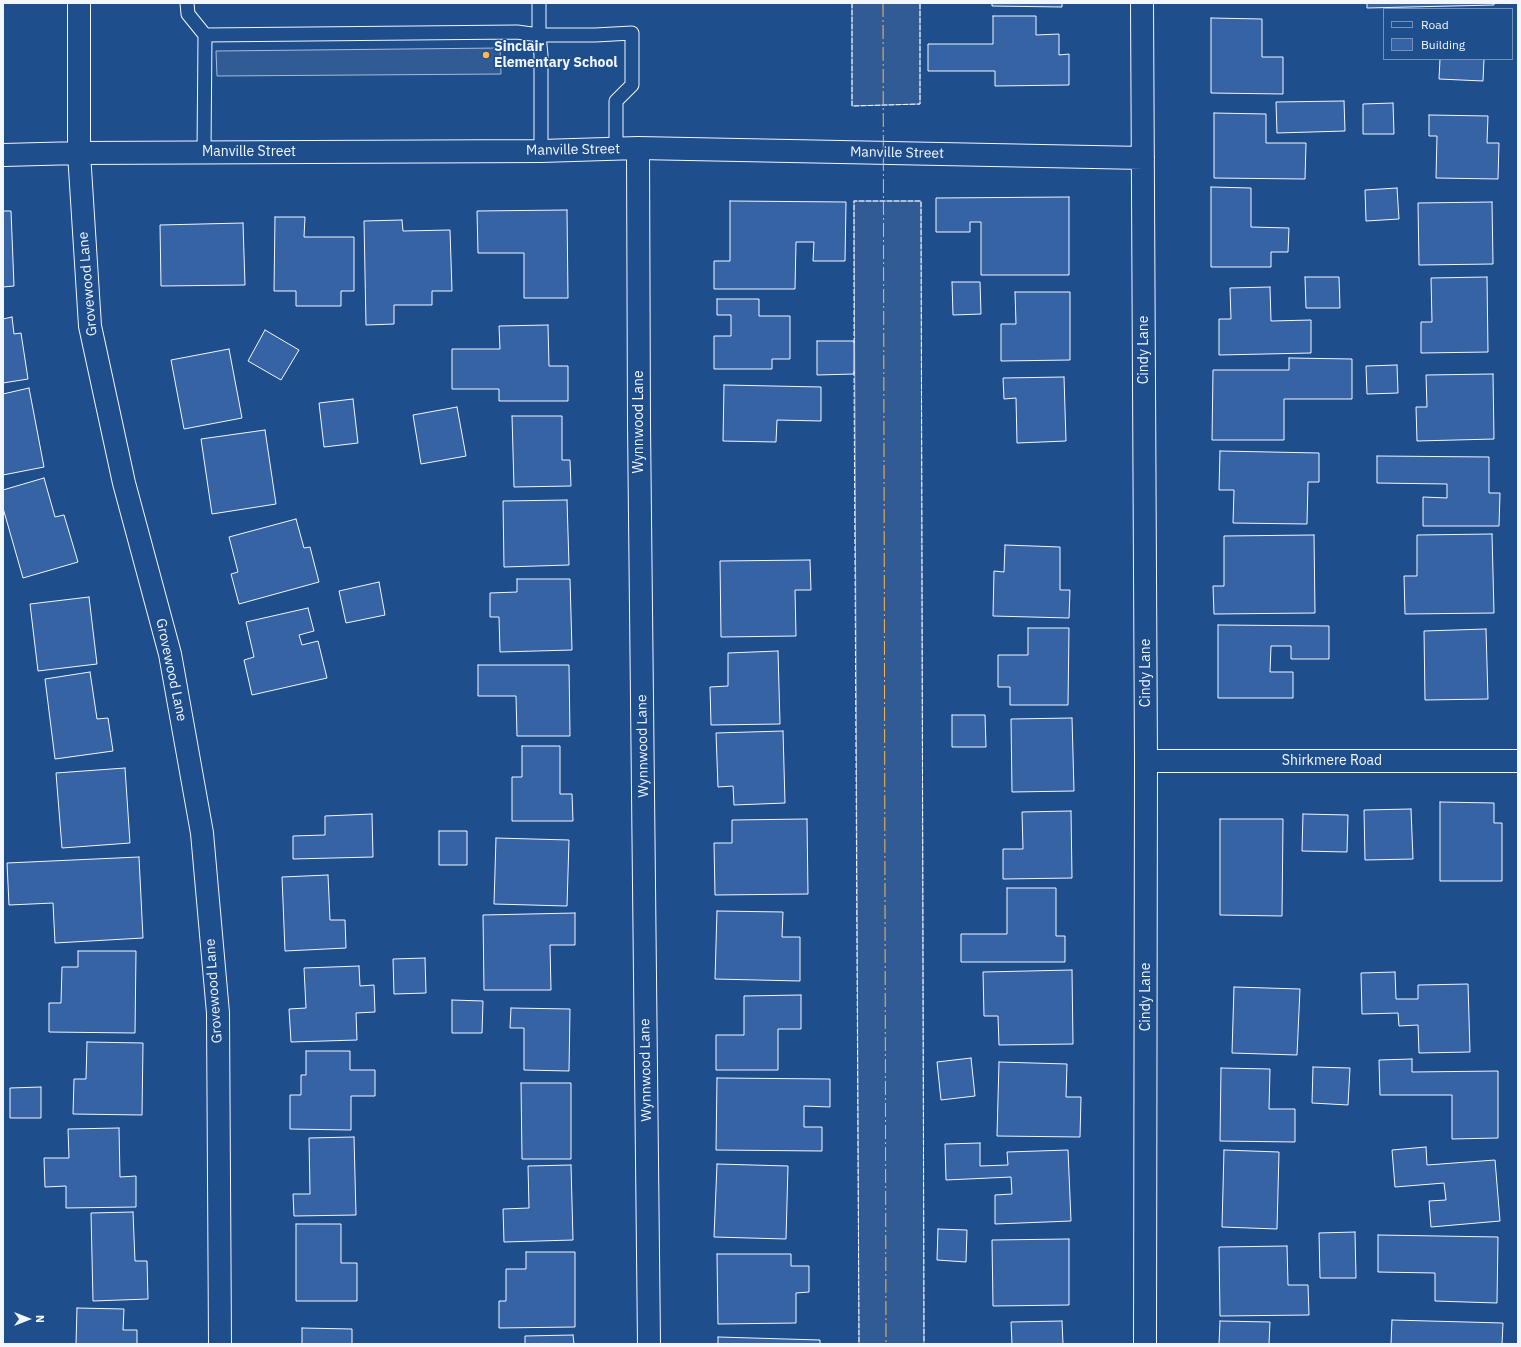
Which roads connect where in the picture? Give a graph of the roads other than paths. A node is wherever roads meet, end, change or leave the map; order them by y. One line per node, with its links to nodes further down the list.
1 (79, 3): 11 (street, Grovewood Lane)
2 (187, 3): 5 (lane)
3 (539, 3): 6 (lane)
4 (1142, 3): 13 (street, Cindy Lane)
5 (205, 35): 6 (lane); 10 (lane)
6 (539, 35): 8 (lane); 9 (lane)
7 (638, 148): 8 (street, Manville Street); 13 (street, Manville Street); 17 (street, Wynnwood Lane)
8 (616, 149): 9 (street, Manville Street)
9 (541, 151): 10 (street, Manville Street)
10 (204, 152): 11 (street, Manville Street)
11 (79, 153): 12 (street, Manville Street); 16 (street, Grovewood Lane)
12 (3, 155)
13 (1142, 158): 14 (street, Cindy Lane)
14 (1146, 761): 15 (street, Shirkmere Road); 18 (street, Cindy Lane)
15 (1518, 761)
16 (220, 1344)
17 (649, 1344)
18 (1146, 1344)

